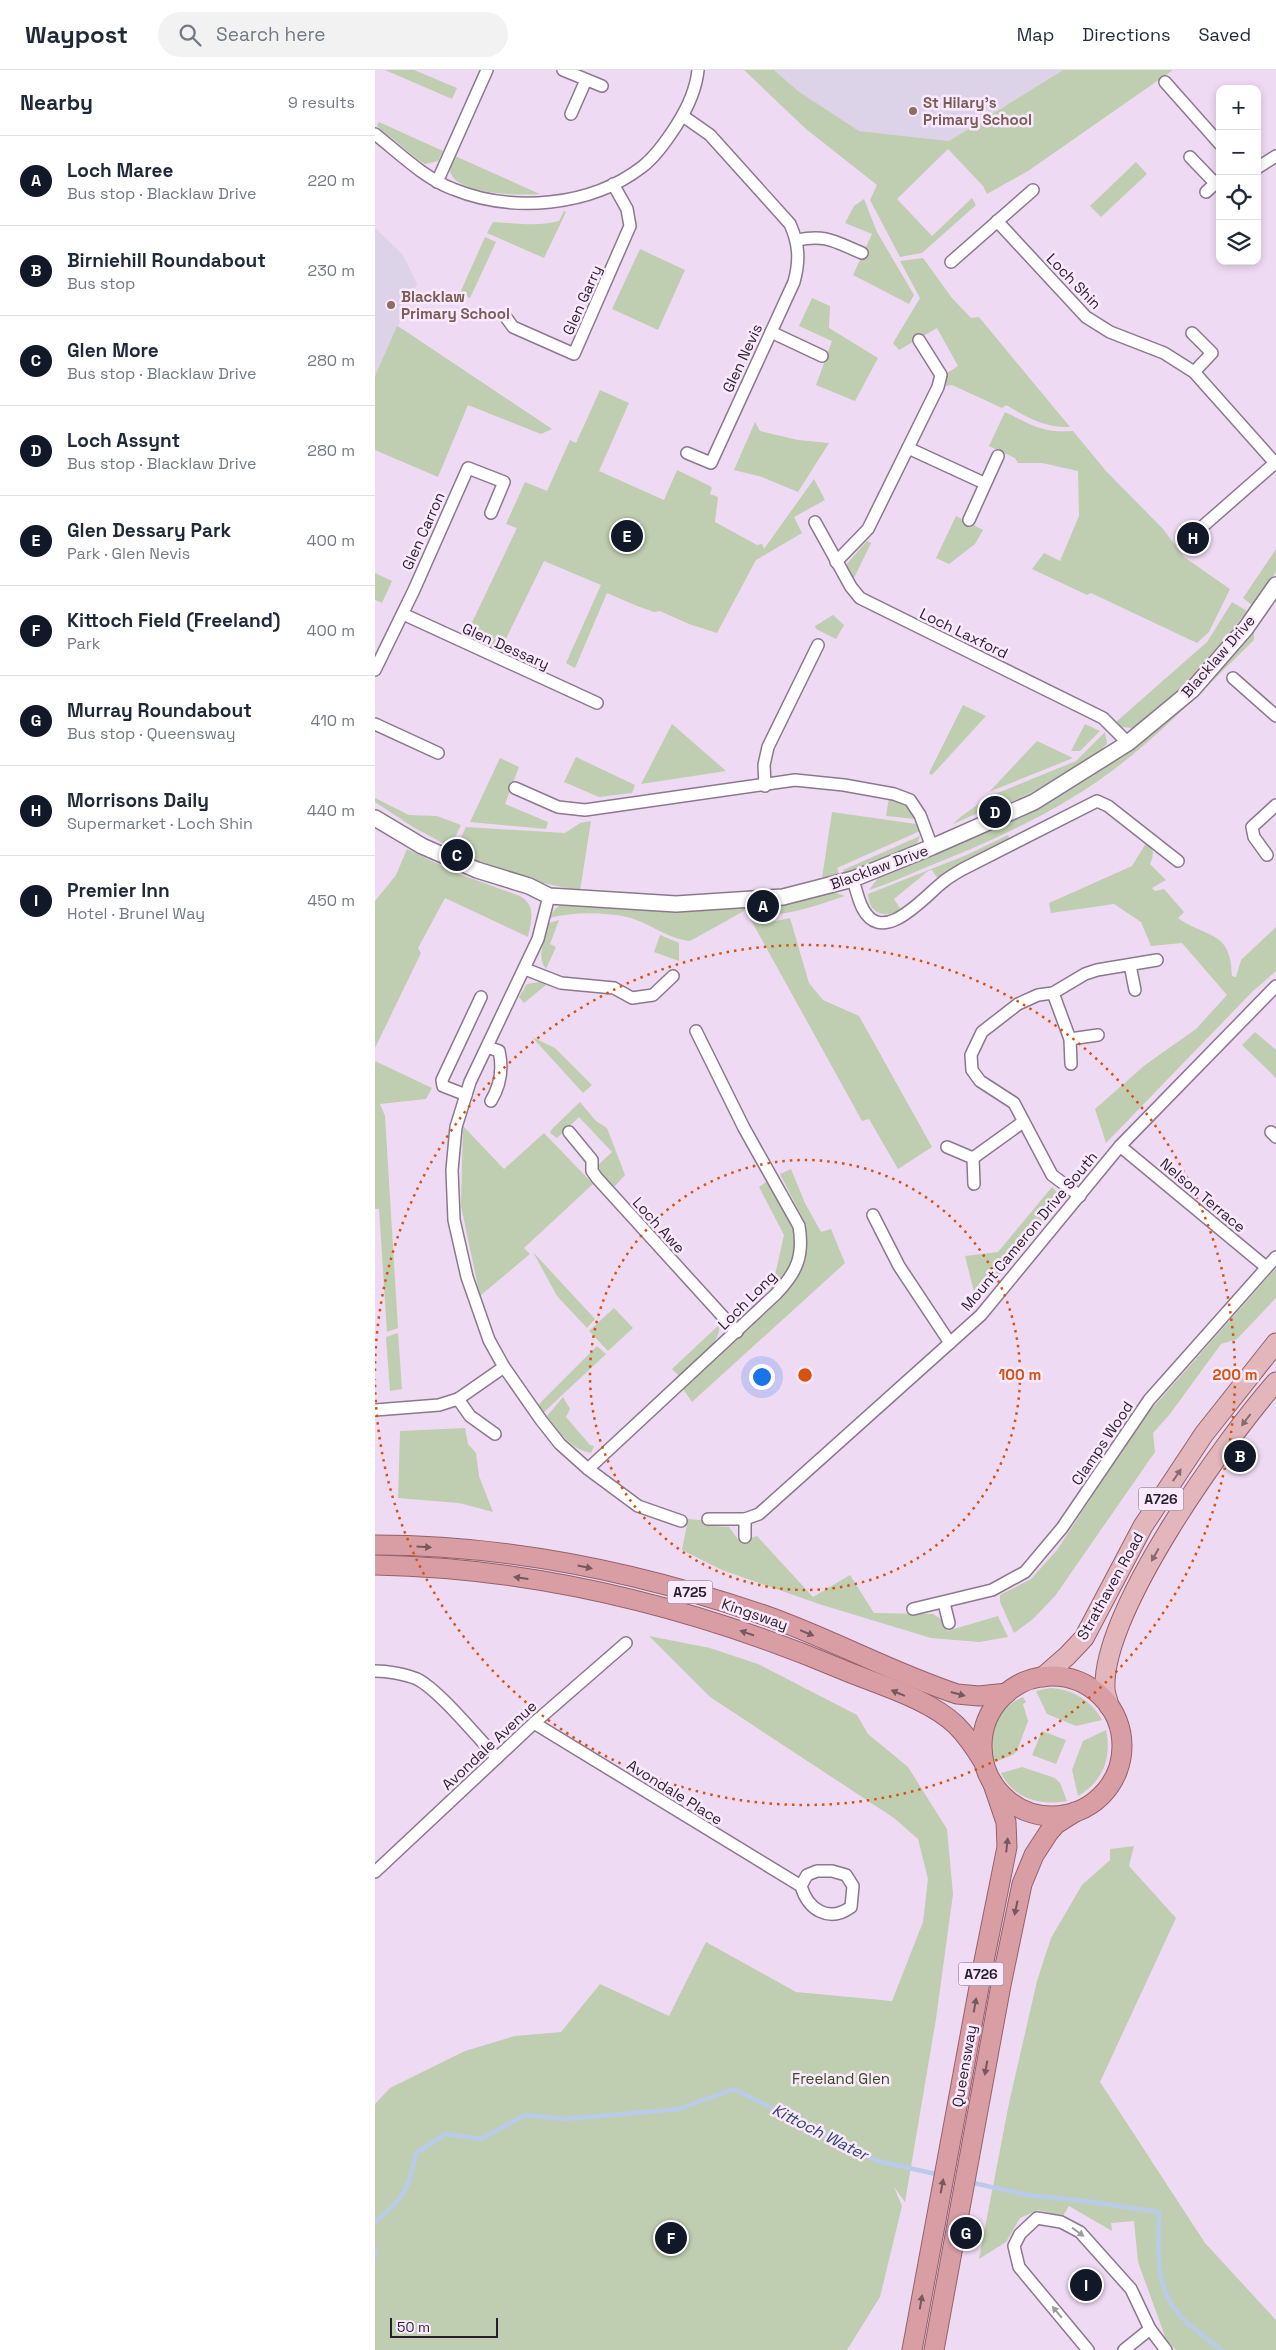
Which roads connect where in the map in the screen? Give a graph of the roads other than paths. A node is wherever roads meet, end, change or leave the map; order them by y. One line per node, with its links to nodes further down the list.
1 (487, 70): 15 (street)
2 (563, 70): 4 (street)
3 (698, 70): 8 (street)
4 (585, 80): 6 (street); 7 (street)
5 (1165, 82): 10 (street)
6 (602, 86)
7 (571, 114)
8 (683, 116): 17 (street); 21 (street, Glen Nevis)
9 (375, 134): 15 (street)
10 (1216, 139)
11 (1276, 156): 13 (street)
12 (1190, 157): 14 (street)
13 (1261, 165)
14 (1216, 180)
15 (437, 182): 17 (street)
16 (1216, 182): 19 (street)
17 (613, 184): 24 (street, Glen Garry)
18 (1033, 190): 20 (street)
19 (1206, 192)
20 (997, 221): 23 (street); 29 (street, Loch Shin)
21 (797, 240): 22 (street); 25 (street, Glen Nevis)
22 (862, 253)
23 (951, 262)
24 (505, 316)
25 (771, 332): 28 (street); 31 (street, Glen Nevis)
26 (1192, 333): 29 (street)
27 (919, 340): 30 (street)
28 (822, 356)
29 (1194, 372): 33 (street, Loch Shin)
30 (908, 448): 34 (street); 39 (street)
31 (687, 453)
32 (998, 456): 34 (street)
33 (1275, 463): 38 (street, Loch Shin)
34 (984, 483): 36 (street)
35 (491, 513): 41 (street, Glen Carron)
36 (969, 520)
37 (815, 522): 39 (street, Loch Laxford)
38 (1202, 527)
39 (836, 562): 48 (street, Loch Laxford)
40 (1276, 585): 48 (street, Blacklaw Drive)
41 (403, 614): 43 (street, Glen Carron); 45 (street, Glen Dessary)
42 (817, 645): 50 (street)
43 (375, 670)
44 (1233, 678): 46 (street)
45 (597, 703)
46 (1276, 716)
47 (375, 724): 49 (street)
48 (1128, 743): 54 (street, Blacklaw Drive)
49 (438, 753)
50 (765, 786): 51 (street); 54 (street)
51 (515, 788)
52 (1276, 805): 55 (street)
53 (375, 818): 58 (street, Blacklaw Drive)
54 (932, 847): 57 (street, Blacklaw Drive)
55 (1267, 855)
56 (1178, 861): 57 (street)
57 (853, 879): 58 (street, Blacklaw Drive)
58 (549, 896): 61 (street)
59 (1157, 960): 60 (street)
60 (1129, 965): 64 (street); 65 (street)
61 (525, 969): 62 (street); 70 (street)
62 (673, 976)
63 (1276, 986): 76 (street, Mount Cameron Drive South)
64 (1135, 990)
65 (1053, 993): 69 (street); 74 (street)
66 (481, 997): 72 (street)
67 (696, 1031): 84 (street, Loch Long)
68 (1098, 1036): 69 (street)
69 (1070, 1039): 71 (street)
70 (487, 1047): 72 (street); 73 (street)
71 (1071, 1064)
72 (466, 1095): 87 (street)
73 (491, 1101)
74 (1023, 1122): 78 (street); 80 (street)
75 (569, 1132): 84 (street, Loch Awe)
76 (1120, 1146): 80 (street, Mount Cameron Drive South); 83 (street, Nelson Terrace)
77 (947, 1147): 78 (street)
78 (973, 1158): 79 (street)
79 (974, 1184)
80 (1080, 1196): 85 (street, Mount Cameron Drive South)
81 (873, 1215): 85 (street)
82 (1276, 1257): 83 (street, Clamps Wood)
83 (1266, 1267): 99 (street, Clamps Wood)
84 (737, 1332): 92 (street, Loch Long)
85 (950, 1343): 94 (street, Mount Cameron Drive South)
86 (1276, 1343): 104 (main road, Strathaven Road / A726, one-way to 86)
87 (504, 1367): 89 (street); 92 (street)
88 (1276, 1382): 106 (main road, Strathaven Road / A726, one-way to 106)
89 (457, 1399): 90 (street); 91 (street)
90 (375, 1410)
91 (495, 1434)
92 (588, 1470): 95 (street)
93 (708, 1519): 94 (street, Mount Cameron Drive South)
94 (745, 1519): 96 (street)
95 (681, 1521)
96 (745, 1537)
97 (375, 1545): 105 (highway, Kingsway / A725, one-way to 105)
98 (375, 1565): 109 (highway, Kingsway / A725, one-way to 98)
99 (944, 1603): 100 (street, Clamps Wood); 101 (street)
100 (913, 1609)
101 (949, 1623)
102 (625, 1643): 107 (street, Avondale Avenue)
103 (375, 1671): 108 (street)
104 (1043, 1676): 105 (highway, A726); 106 (highway, A726)
105 (1007, 1692): 109 (highway, A726)
106 (1109, 1706): 111 (highway, A726)
107 (534, 1723): 108 (street, Avondale Avenue); 113 (street, Avondale Place)
108 (497, 1758): 112 (street, Avondale Avenue)
109 (983, 1761): 110 (highway, A726)
110 (993, 1784): 111 (highway, A726); 115 (highway, Queensway / A726, one-way to 110)
111 (1075, 1812): 116 (highway, Queensway / A726, one-way to 116)
112 (375, 1872)
113 (801, 1886): 113 (street, Avondale Place)
114 (1150, 2329): 117 (street, one-way to 114); 118 (street); 119 (street)
115 (912, 2350)
116 (934, 2350)
117 (1088, 2350)
118 (1124, 2350)
119 (1166, 2350)

